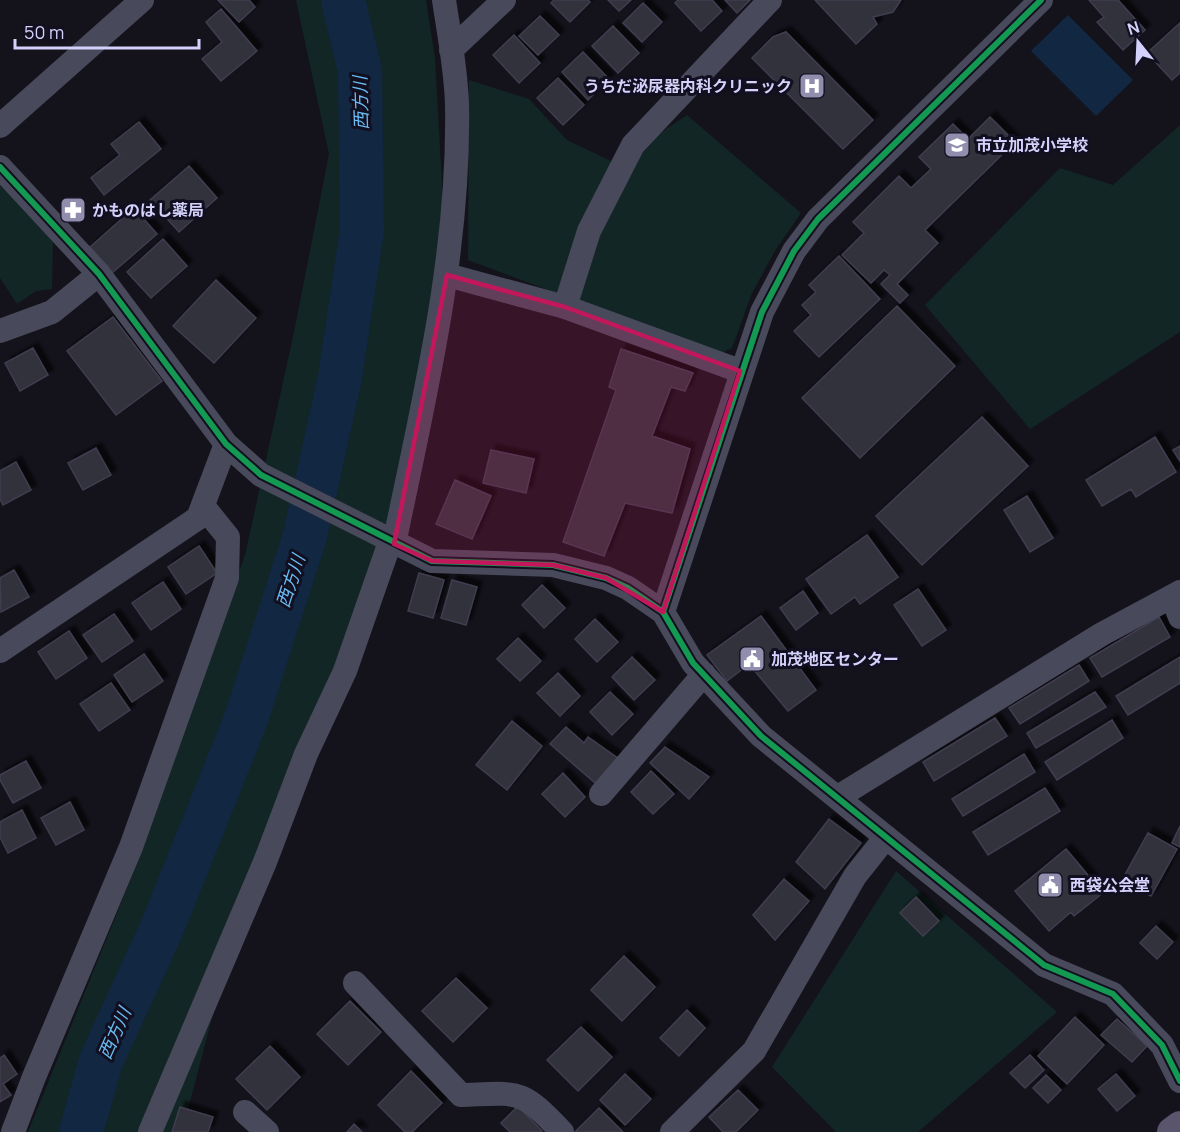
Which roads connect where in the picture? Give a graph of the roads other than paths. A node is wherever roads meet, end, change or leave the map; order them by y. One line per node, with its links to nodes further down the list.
1 (444, 0): 6 (street)
2 (504, 0): 6 (street)
3 (770, 0): 11 (street)
4 (1041, 0): 13 (street)
5 (131, 3): 7 (street)
6 (451, 50): 10 (street)
7 (0, 126)
8 (0, 167): 9 (street)
9 (99, 274): 12 (street); 14 (street)
10 (447, 275): 11 (street); 16 (street)
11 (565, 307): 13 (street)
12 (0, 331)
13 (740, 372): 18 (street)
14 (226, 444): 15 (street); 16 (street)
15 (203, 506): 19 (street); 28 (street)
16 (392, 543): 18 (street); 29 (street)
17 (1177, 602): 22 (street)
18 (663, 612): 20 (street)
19 (0, 651)
20 (704, 674): 21 (street); 22 (street)
21 (601, 794)
22 (838, 797): 23 (street)
23 (886, 837): 25 (street); 32 (street)
24 (355, 983): 31 (street)
25 (1180, 1081)
26 (245, 1112): 30 (street)
27 (1180, 1126): 33 (main road)
28 (13, 1132)
29 (150, 1132)
30 (267, 1132)
31 (562, 1132)
32 (672, 1132)
33 (1173, 1132)

